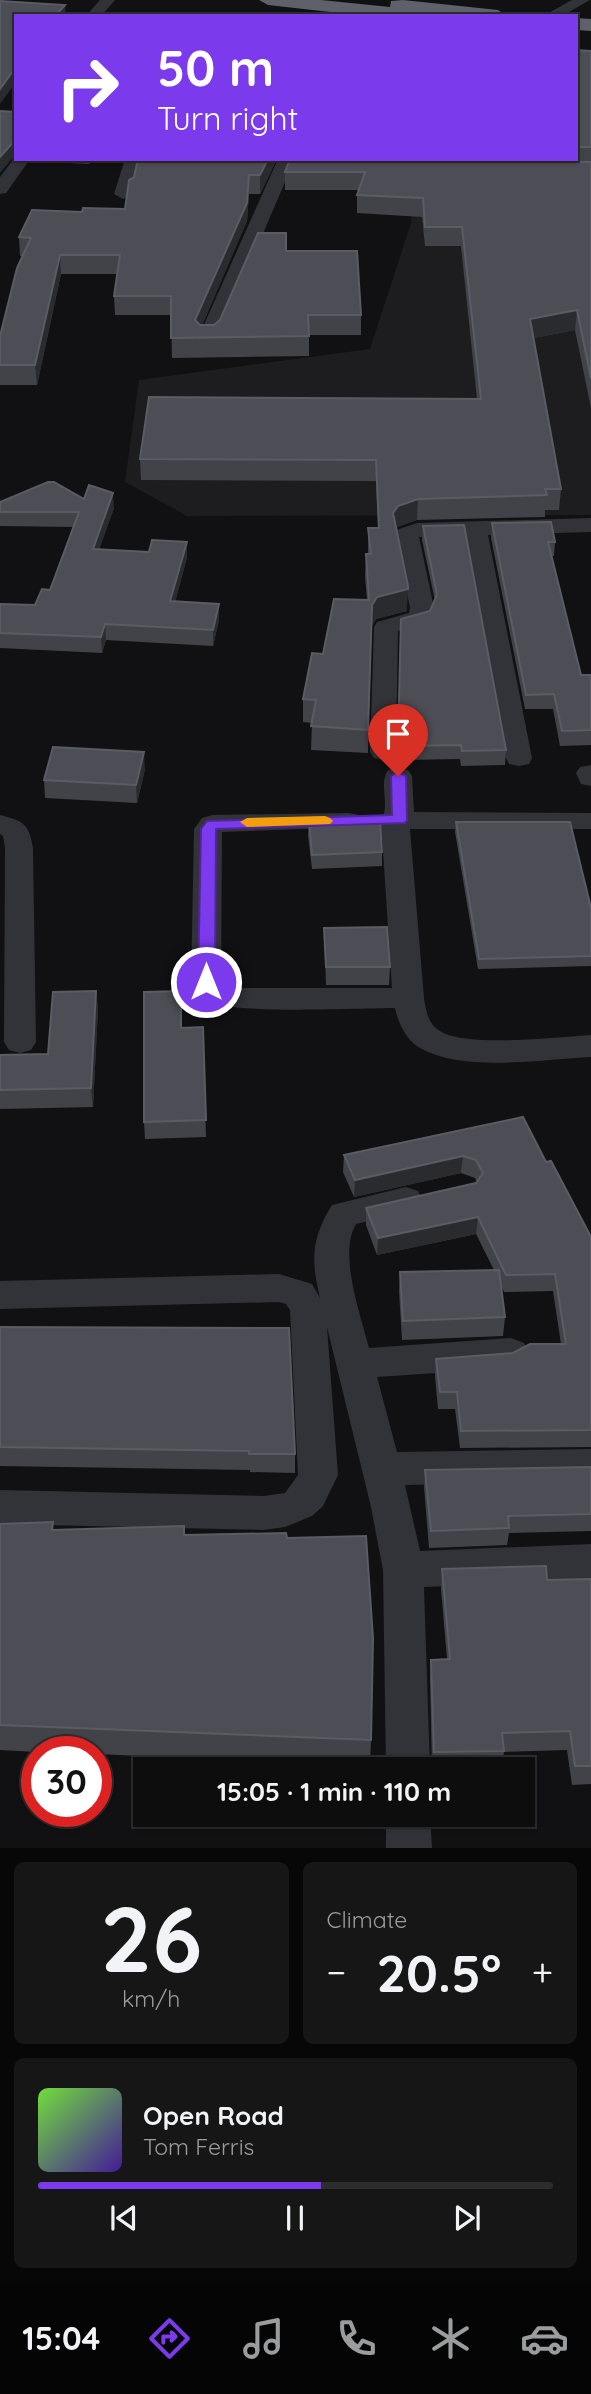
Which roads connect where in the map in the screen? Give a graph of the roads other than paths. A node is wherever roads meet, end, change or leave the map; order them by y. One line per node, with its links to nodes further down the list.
1 (108, 0): 6 (street)
2 (268, 0): 5 (highway)
3 (347, 0): 5 (highway)
4 (583, 0): 9 (street)
5 (401, 6): 7 (highway); 8 (highway)
6 (95, 14)
7 (418, 14)
8 (479, 14)
9 (554, 14)
10 (21, 161): 13 (street)
11 (132, 161): 14 (street)
12 (286, 161): 15 (street)
13 (0, 189)
14 (123, 194)
15 (208, 338)
16 (591, 525): 17 (street)
17 (475, 527): 18 (street); 19 (street)
18 (383, 752)
19 (519, 758)
20 (398, 776): 21 (street)
21 (397, 820): 22 (street); 24 (street); 24 (street)
22 (591, 821)
23 (0, 824): 25 (street)
24 (408, 998): 26 (street)
25 (20, 1042)
26 (591, 1046)
27 (435, 1194): 30 (street)
28 (0, 1295): 33 (street)
29 (511, 1353): 30 (street)
30 (353, 1364): 32 (street)
31 (591, 1465): 32 (street)
32 (382, 1469): 35 (street)
33 (0, 1507)
34 (591, 1562): 35 (street)
35 (403, 1570): 36 (street)
36 (408, 1757)
37 (408, 1827): 38 (street)
38 (409, 1848)

